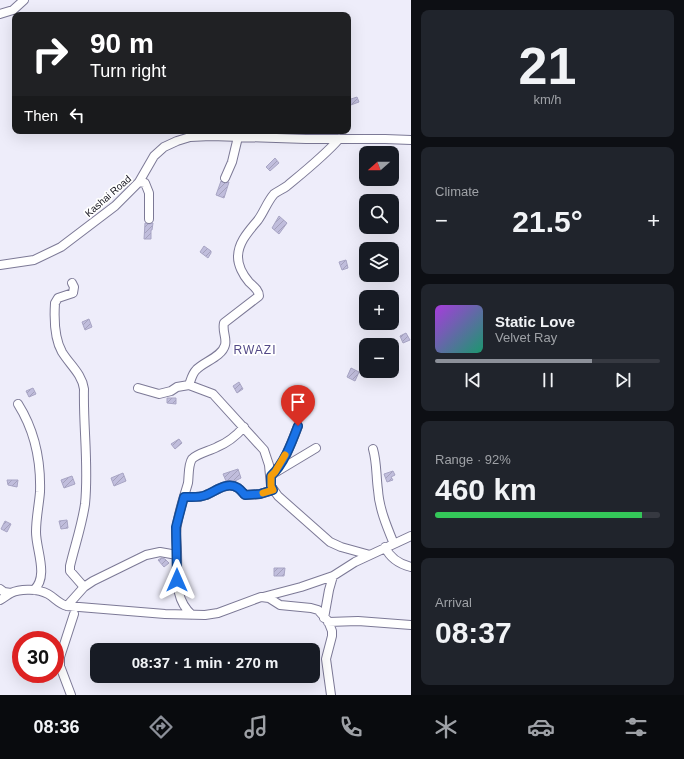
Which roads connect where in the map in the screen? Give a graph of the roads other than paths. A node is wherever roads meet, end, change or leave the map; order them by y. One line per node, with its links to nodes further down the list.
1 (24, 0): 2 (street)
2 (0, 14)
3 (263, 134): 4 (street, Kashai Road); 5 (street, Kashai Road)
4 (238, 137): 7 (street); 8 (street, Kashai Road)
5 (339, 139): 6 (street, Kashai Road); 12 (street)
6 (411, 140)
7 (225, 178)
8 (139, 182): 9 (street); 10 (street, Kashai Road)
9 (149, 219)
10 (0, 265)
11 (72, 283): 29 (street)
12 (188, 385): 13 (street); 16 (street)
13 (138, 388)
14 (18, 404): 31 (street)
15 (298, 426): 19 (street)
16 (244, 427): 19 (street); 21 (street)
17 (316, 448): 19 (street)
18 (373, 449): 23 (street)
19 (273, 474): 20 (street)
20 (273, 490): 21 (street); 26 (street)
21 (184, 497): 25 (street)
22 (411, 536): 23 (street)
23 (394, 544): 24 (street)
24 (385, 547): 26 (street); 27 (street)
25 (177, 555): 29 (street); 37 (street)
26 (370, 555): 28 (street)
27 (411, 567)
28 (333, 576): 33 (street); 38 (street)
29 (84, 587): 35 (street)
30 (0, 589): 32 (street)
31 (34, 590): 32 (street); 35 (street)
32 (11, 593): 34 (street)
33 (261, 597): 37 (street); 38 (street)
34 (0, 600)
35 (67, 606): 37 (street)
36 (74, 614): 40 (street)
37 (192, 615)
38 (326, 620): 39 (street); 41 (street)
39 (411, 625)
40 (71, 695)
41 (332, 695)

